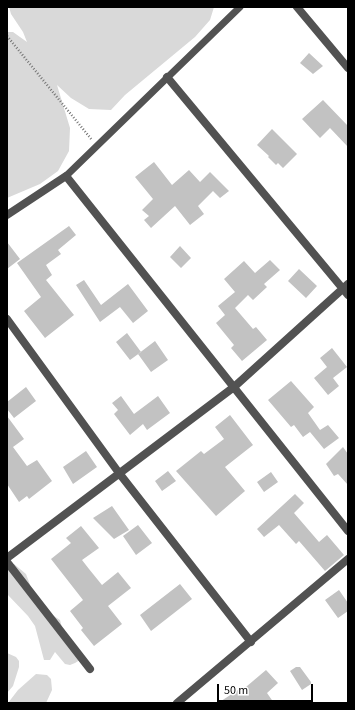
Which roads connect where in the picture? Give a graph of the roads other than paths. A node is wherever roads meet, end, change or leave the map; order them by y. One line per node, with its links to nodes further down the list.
1 (240, 7): 4 (lane)
2 (297, 7): 3 (street)
3 (348, 68)
4 (167, 77): 5 (lane); 7 (street)
5 (66, 176): 6 (street); 9 (street)
6 (7, 216)
7 (346, 290): 9 (street)
8 (7, 319): 10 (street)
9 (234, 387): 10 (street); 11 (street)
10 (119, 473): 12 (street); 15 (street)
11 (348, 531)
12 (7, 558)
13 (348, 559): 15 (street)
14 (7, 562): 16 (street)
15 (251, 642): 17 (street)
16 (90, 669)
17 (177, 703)

